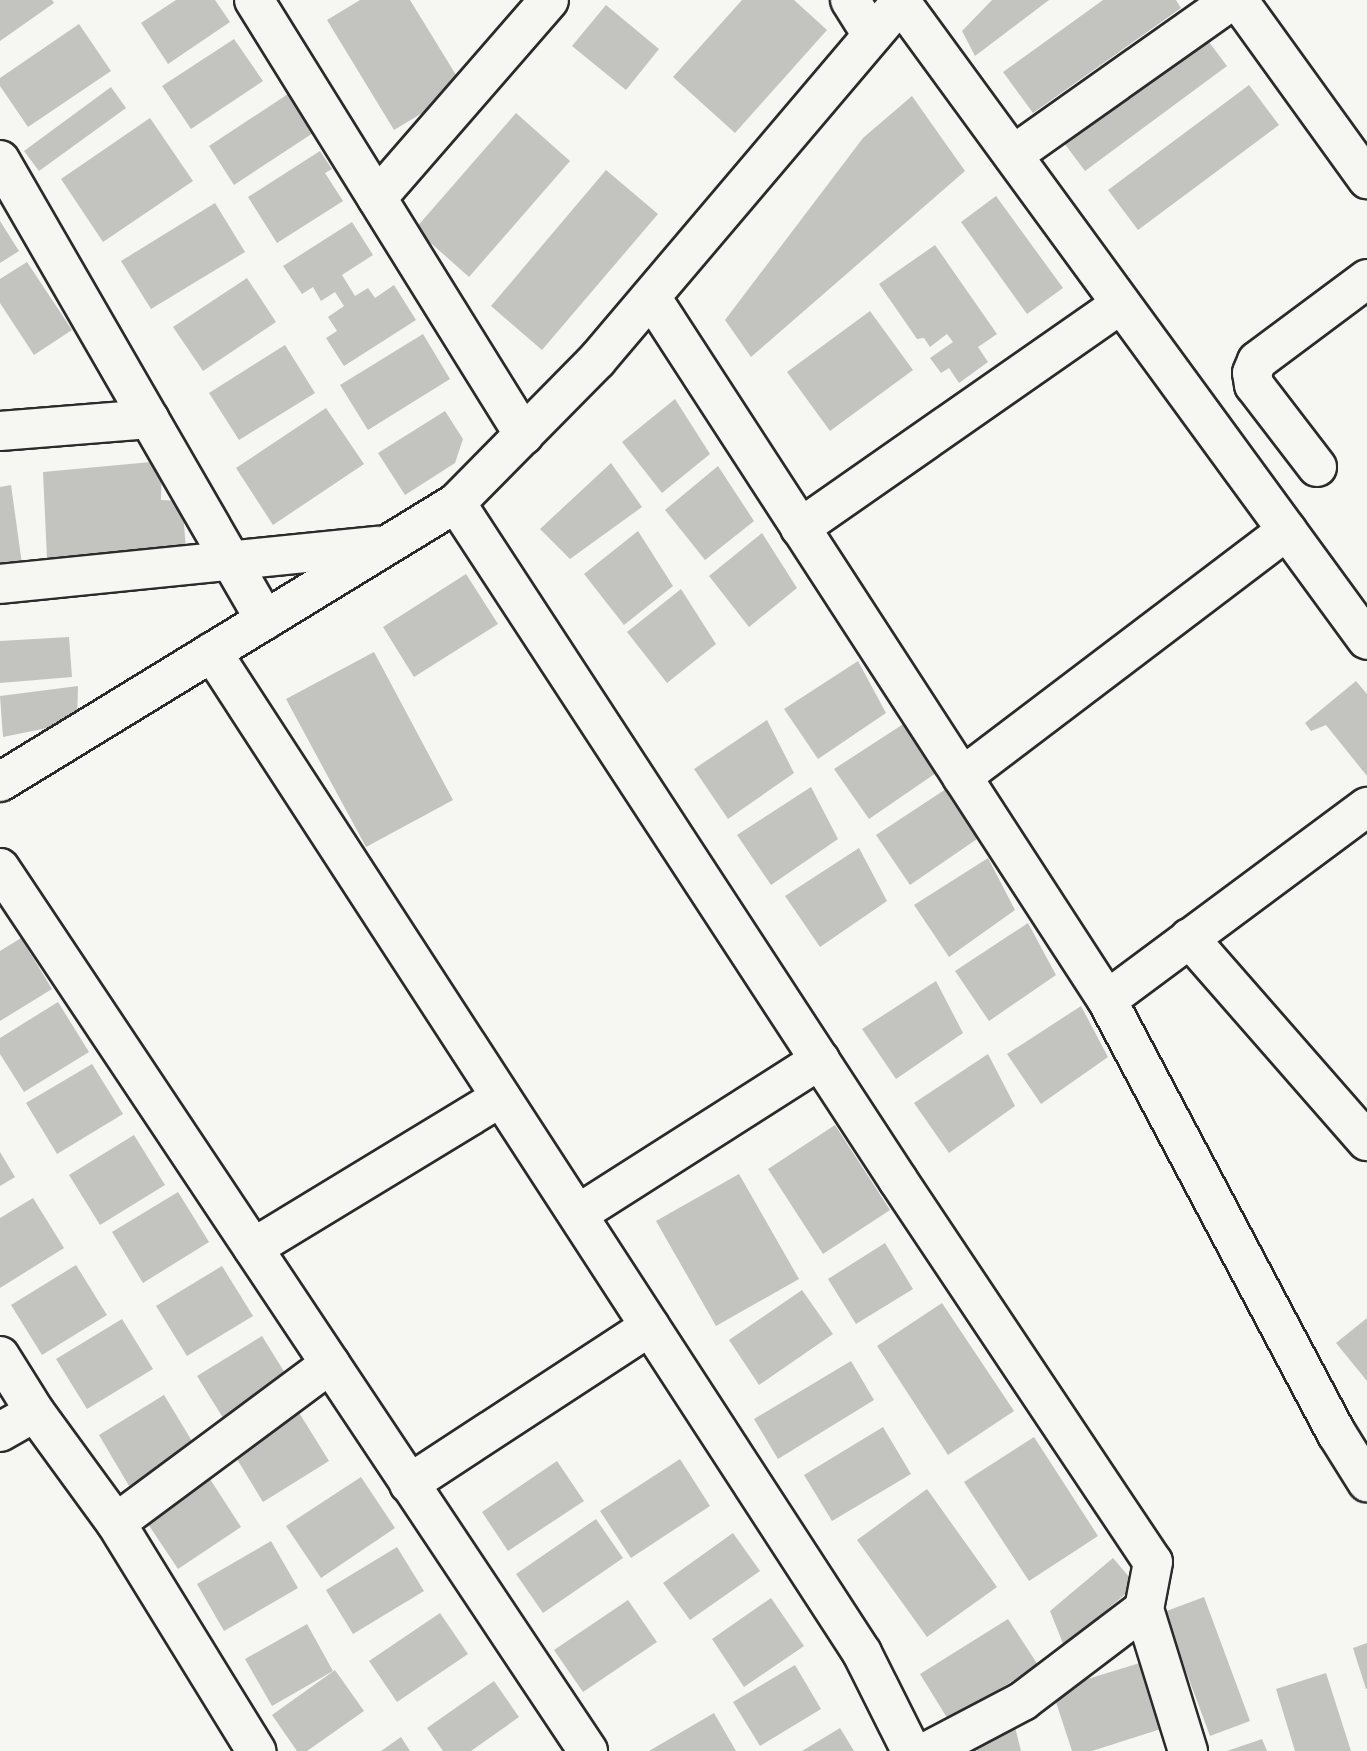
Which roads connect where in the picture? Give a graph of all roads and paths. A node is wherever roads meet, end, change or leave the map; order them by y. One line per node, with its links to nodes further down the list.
1 (254, 0): 11 (street)
2 (549, 0): 11 (street)
3 (850, 0): 7 (street)
4 (1232, 0): 8 (street)
5 (1238, 0): 10 (street)
6 (901, 1): 7 (street); 8 (street)
7 (872, 35): 13 (street)
8 (1013, 155): 14 (street)
9 (0, 160): 15 (street)
10 (1367, 179)
11 (377, 198): 17 (street)
12 (1367, 279): 18 (street)
13 (651, 297): 17 (street); 20 (street)
14 (1121, 303): 20 (street); 21 (street)
15 (150, 419): 16 (street); 23 (street)
16 (0, 431)
17 (524, 435): 19 (street)
18 (1317, 467)
19 (456, 503): 22 (street); 34 (street)
20 (800, 528): 28 (street)
21 (1287, 530): 26 (street); 28 (street)
22 (389, 545): 23 (street); 25 (street)
23 (232, 560): 24 (street); 25 (street)
24 (0, 584)
25 (265, 620): 27 (street)
26 (1367, 640)
27 (212, 652): 29 (street); 35 (street)
28 (962, 777): 33 (street)
29 (0, 782)
30 (1367, 807): 32 (street)
31 (0, 868): 38 (street)
32 (1189, 939): 33 (street); 36 (street)
33 (1107, 1000): 44 (street)
34 (820, 1060): 37 (street); 47 (street)
35 (501, 1097): 37 (street); 38 (street)
36 (1367, 1141)
37 (578, 1214): 39 (street)
38 (253, 1248): 41 (street)
39 (650, 1326): 45 (street); 50 (street)
40 (0, 1356): 42 (street)
41 (330, 1364): 45 (street); 46 (street)
42 (35, 1412): 43 (street); 46 (street)
43 (0, 1432)
44 (1367, 1482)
45 (409, 1484): 49 (street)
46 (116, 1523): 48 (street)
47 (1144, 1608): 51 (street); 52 (street)
48 (253, 1750)
49 (587, 1751)
50 (911, 1751)
51 (928, 1751)
52 (1188, 1751)

